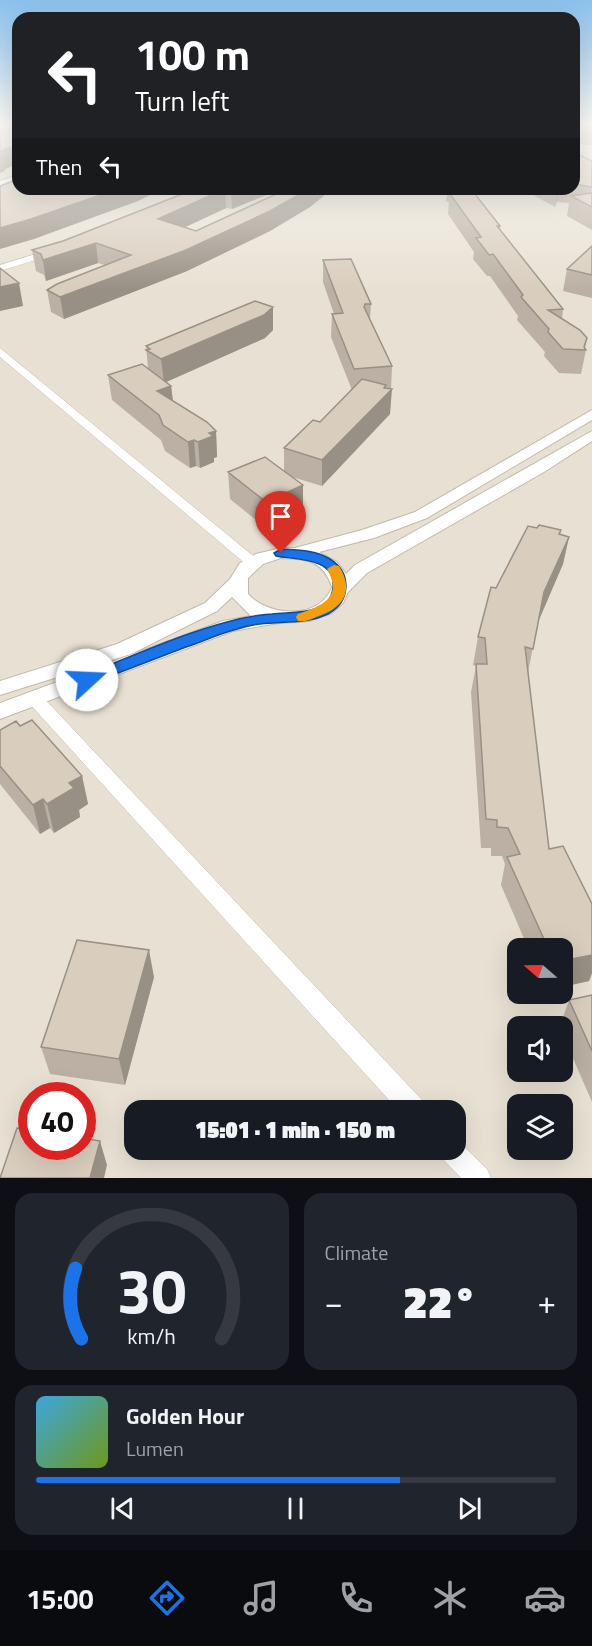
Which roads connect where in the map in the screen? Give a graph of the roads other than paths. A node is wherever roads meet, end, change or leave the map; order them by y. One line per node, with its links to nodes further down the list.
1 (57, 250): 2 (street)
2 (0, 268)
3 (0, 351): 7 (street)
4 (592, 414): 6 (street)
5 (592, 435): 9 (street)
6 (297, 553): 7 (street); 9 (street)
7 (252, 562): 8 (street)
8 (237, 582): 10 (street); 11 (street)
9 (340, 590): 10 (street)
10 (275, 618): 12 (street)
11 (0, 688)
12 (34, 698): 13 (street); 14 (street)
13 (0, 711)
14 (405, 1100)
15 (461, 1160): 16 (street)
16 (478, 1178)

